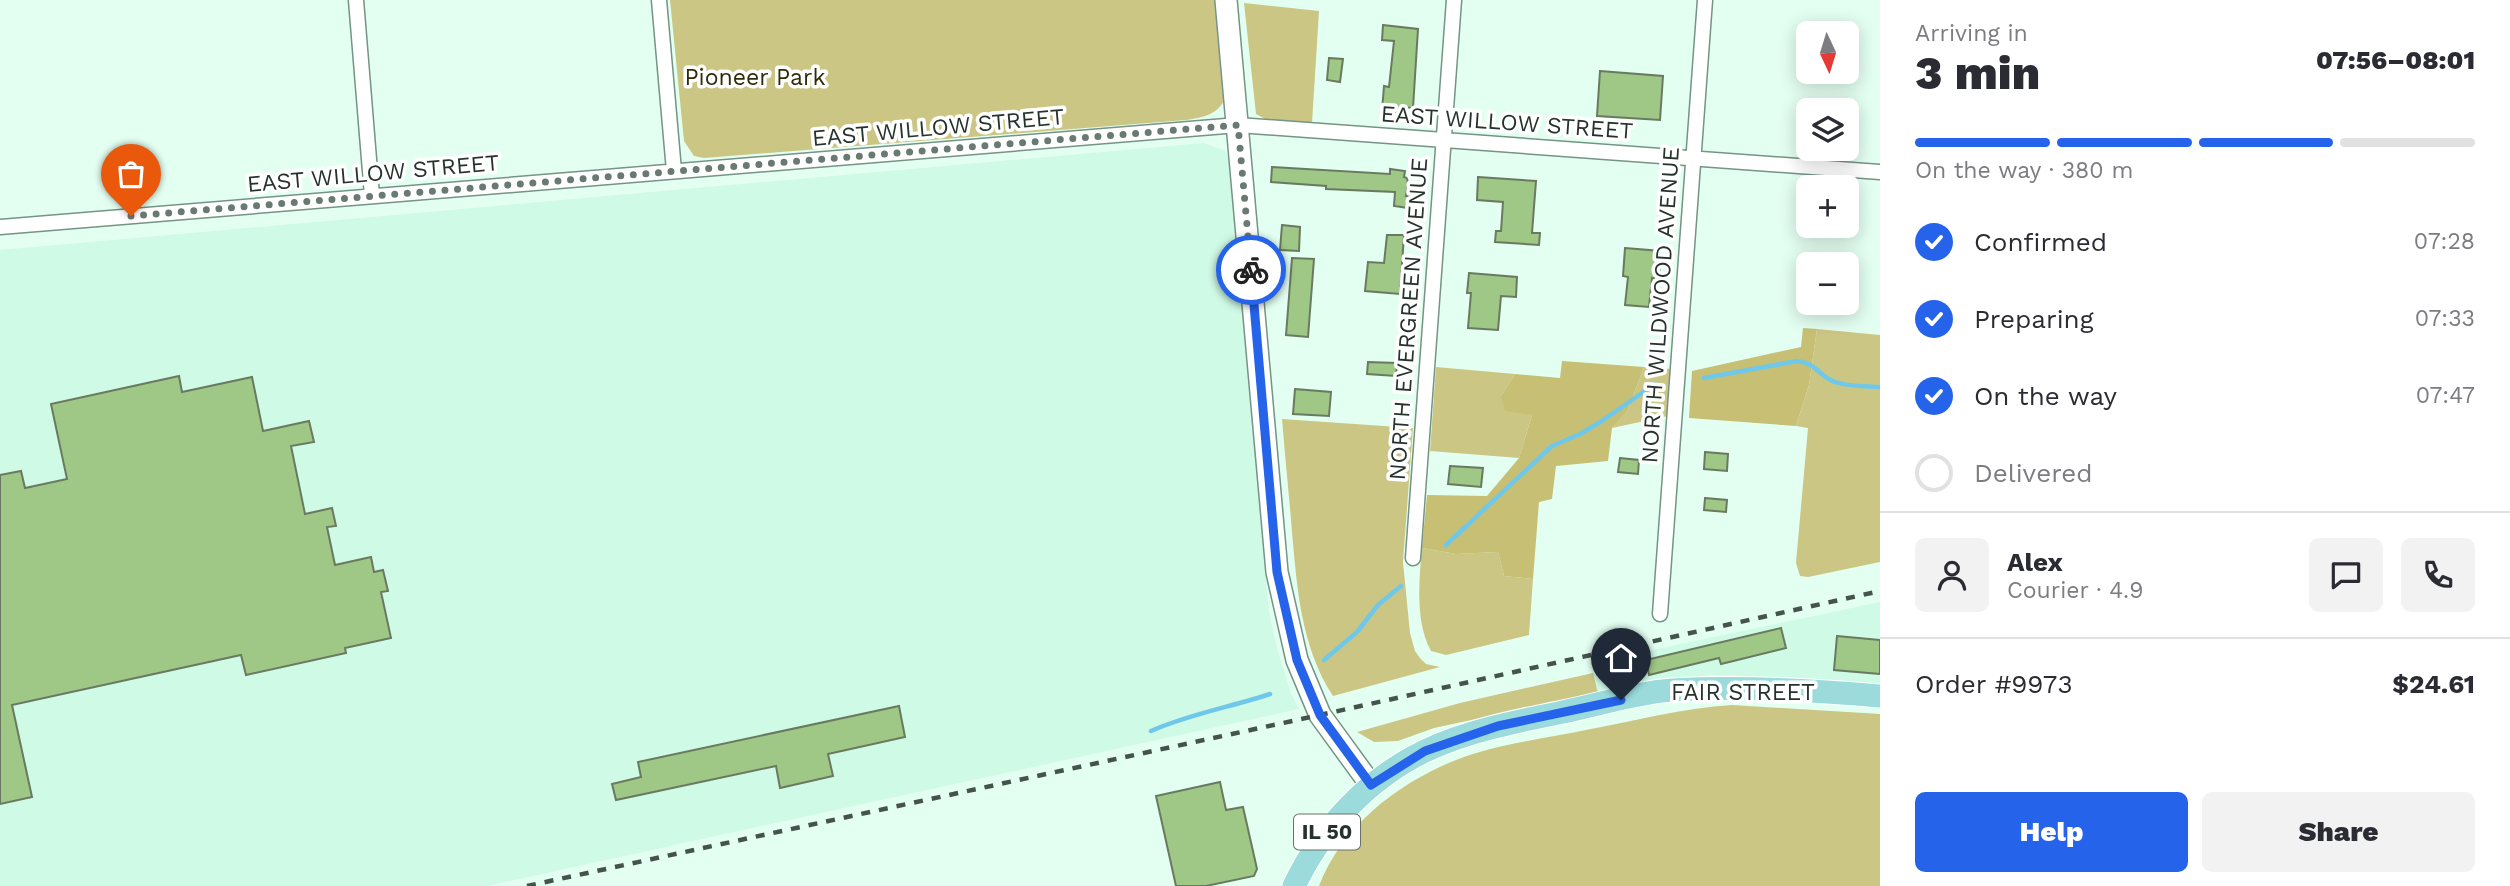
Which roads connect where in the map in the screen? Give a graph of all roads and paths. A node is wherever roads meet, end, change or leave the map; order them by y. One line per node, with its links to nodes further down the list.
1 (356, 0): 11 (street)
2 (659, 0): 9 (street)
3 (1226, 0): 6 (main road)
4 (1454, 0): 7 (street, NORTH EVERGREEN AVENUE)
5 (1705, 0): 8 (street, NORTH WILDWOOD AVENUE)
6 (1238, 125): 7 (street, EAST WILLOW STREET); 9 (street, EAST WILLOW STREET); 16 (main road)
7 (1444, 140): 8 (street, EAST WILLOW STREET); 13 (street, NORTH EVERGREEN AVENUE)
8 (1693, 159): 10 (street, EAST WILLOW STREET); 14 (street, NORTH WILDWOOD AVENUE)
9 (674, 171): 11 (street, EAST WILLOW STREET)
10 (1880, 172)
11 (372, 196): 12 (street, EAST WILLOW STREET)
12 (0, 227)
13 (1413, 558)
14 (1660, 614)
15 (1880, 696): 16 (main road, FAIR STREET / IL 50)
16 (1371, 785): 17 (main road, IL 50)
17 (1294, 886)

